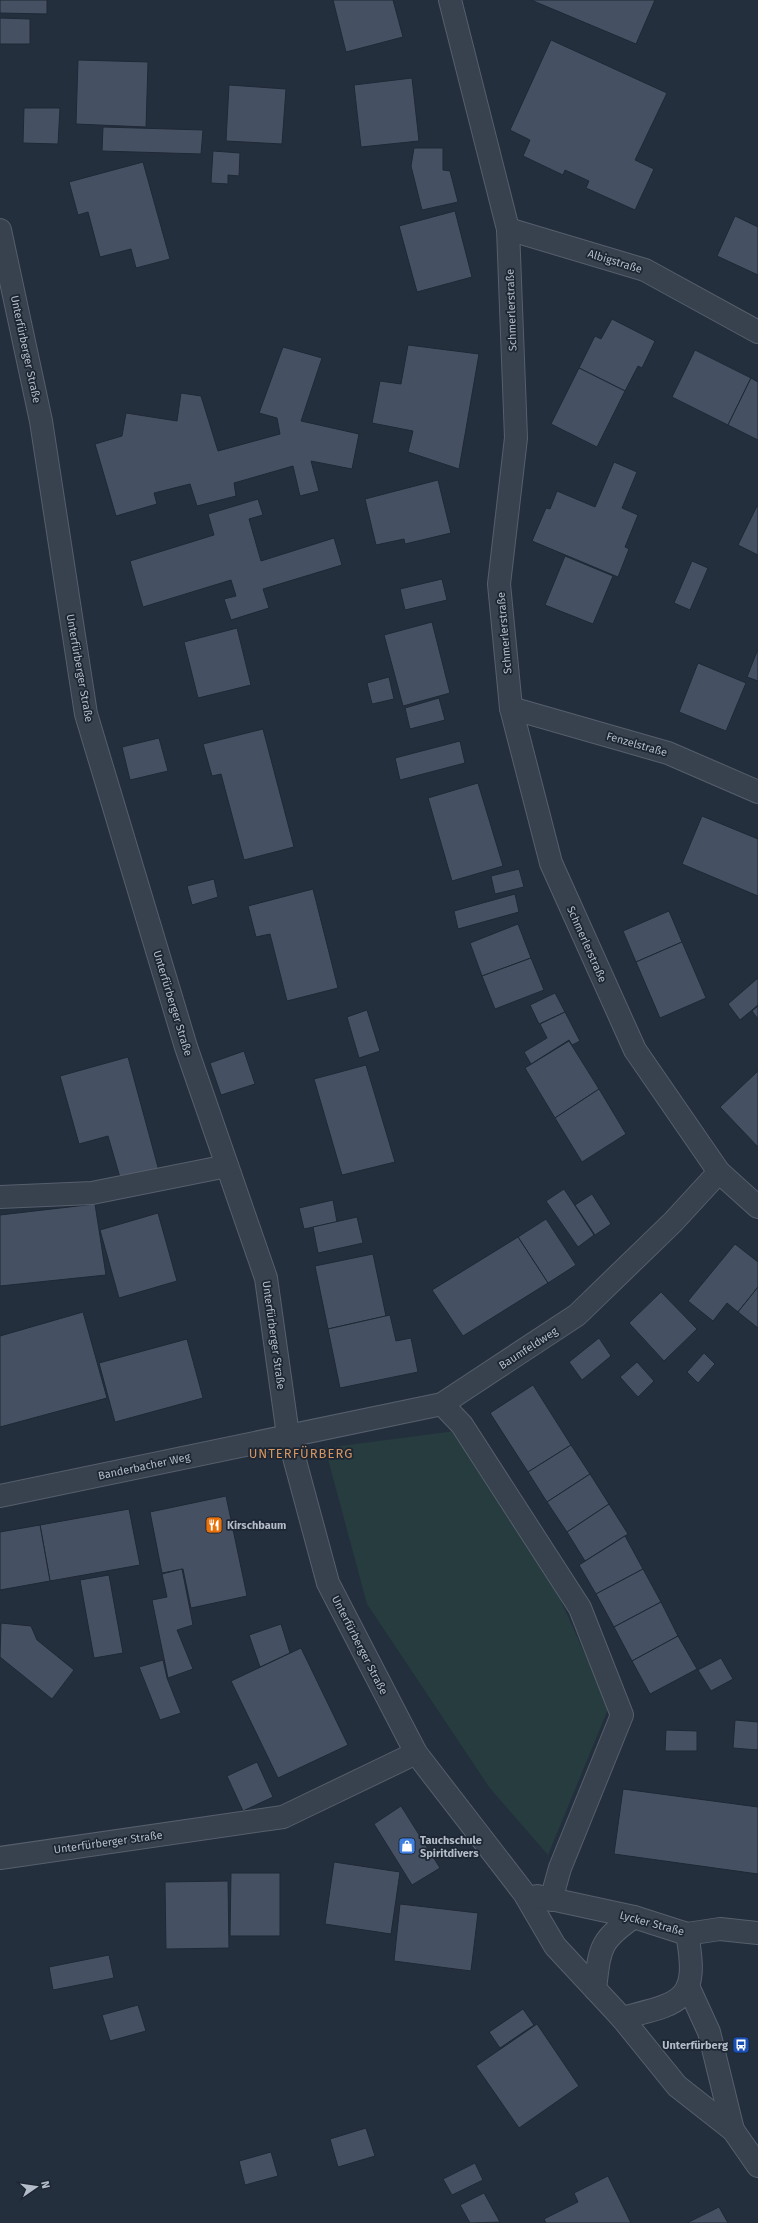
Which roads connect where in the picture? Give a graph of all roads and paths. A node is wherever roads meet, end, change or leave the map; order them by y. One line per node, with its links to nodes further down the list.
1 (450, 0): 2 (street, Schmerlerstraße)
2 (508, 229): 4 (street, Albigstraße); 5 (street, Schmerlerstraße)
3 (0, 230): 7 (street, Unterfürberger Straße)
4 (758, 332)
5 (511, 708): 6 (street, Fenzelstraße); 8 (street, Schmerlerstraße)
6 (758, 792)
7 (227, 1166): 9 (street); 12 (street, Unterfürberger Straße)
8 (719, 1172): 10 (street, Schmerlerstraße); 11 (street, Baumfeldweg)
9 (0, 1197)
10 (758, 1207)
11 (442, 1404): 12 (street, Baumfeldweg); 17 (street)
12 (288, 1435): 13 (street, Banderbacher Weg); 14 (street, Unterfürberger Straße)
13 (0, 1496)
14 (416, 1753): 15 (street, Unterfürberger Straße); 16 (street, Unterfürberger Straße)
15 (0, 1858)
16 (524, 1893): 17 (street, Lycker Straße); 22 (street, Unterfürberger Straße)
17 (551, 1900): 18 (street, Lycker Straße)
18 (634, 1917): 20 (street, Lycker Straße); 22 (street)
19 (758, 1933): 20 (street, Lycker Straße)
20 (687, 1934): 21 (street)
21 (688, 1986): 23 (street); 24 (street, Unterfürberger Straße)
22 (595, 1989): 23 (street, Unterfürberger Straße)
23 (622, 2018): 24 (street, Unterfürberger Straße)
24 (732, 2130): 25 (street, Unterfürberger Straße)
25 (758, 2166)

